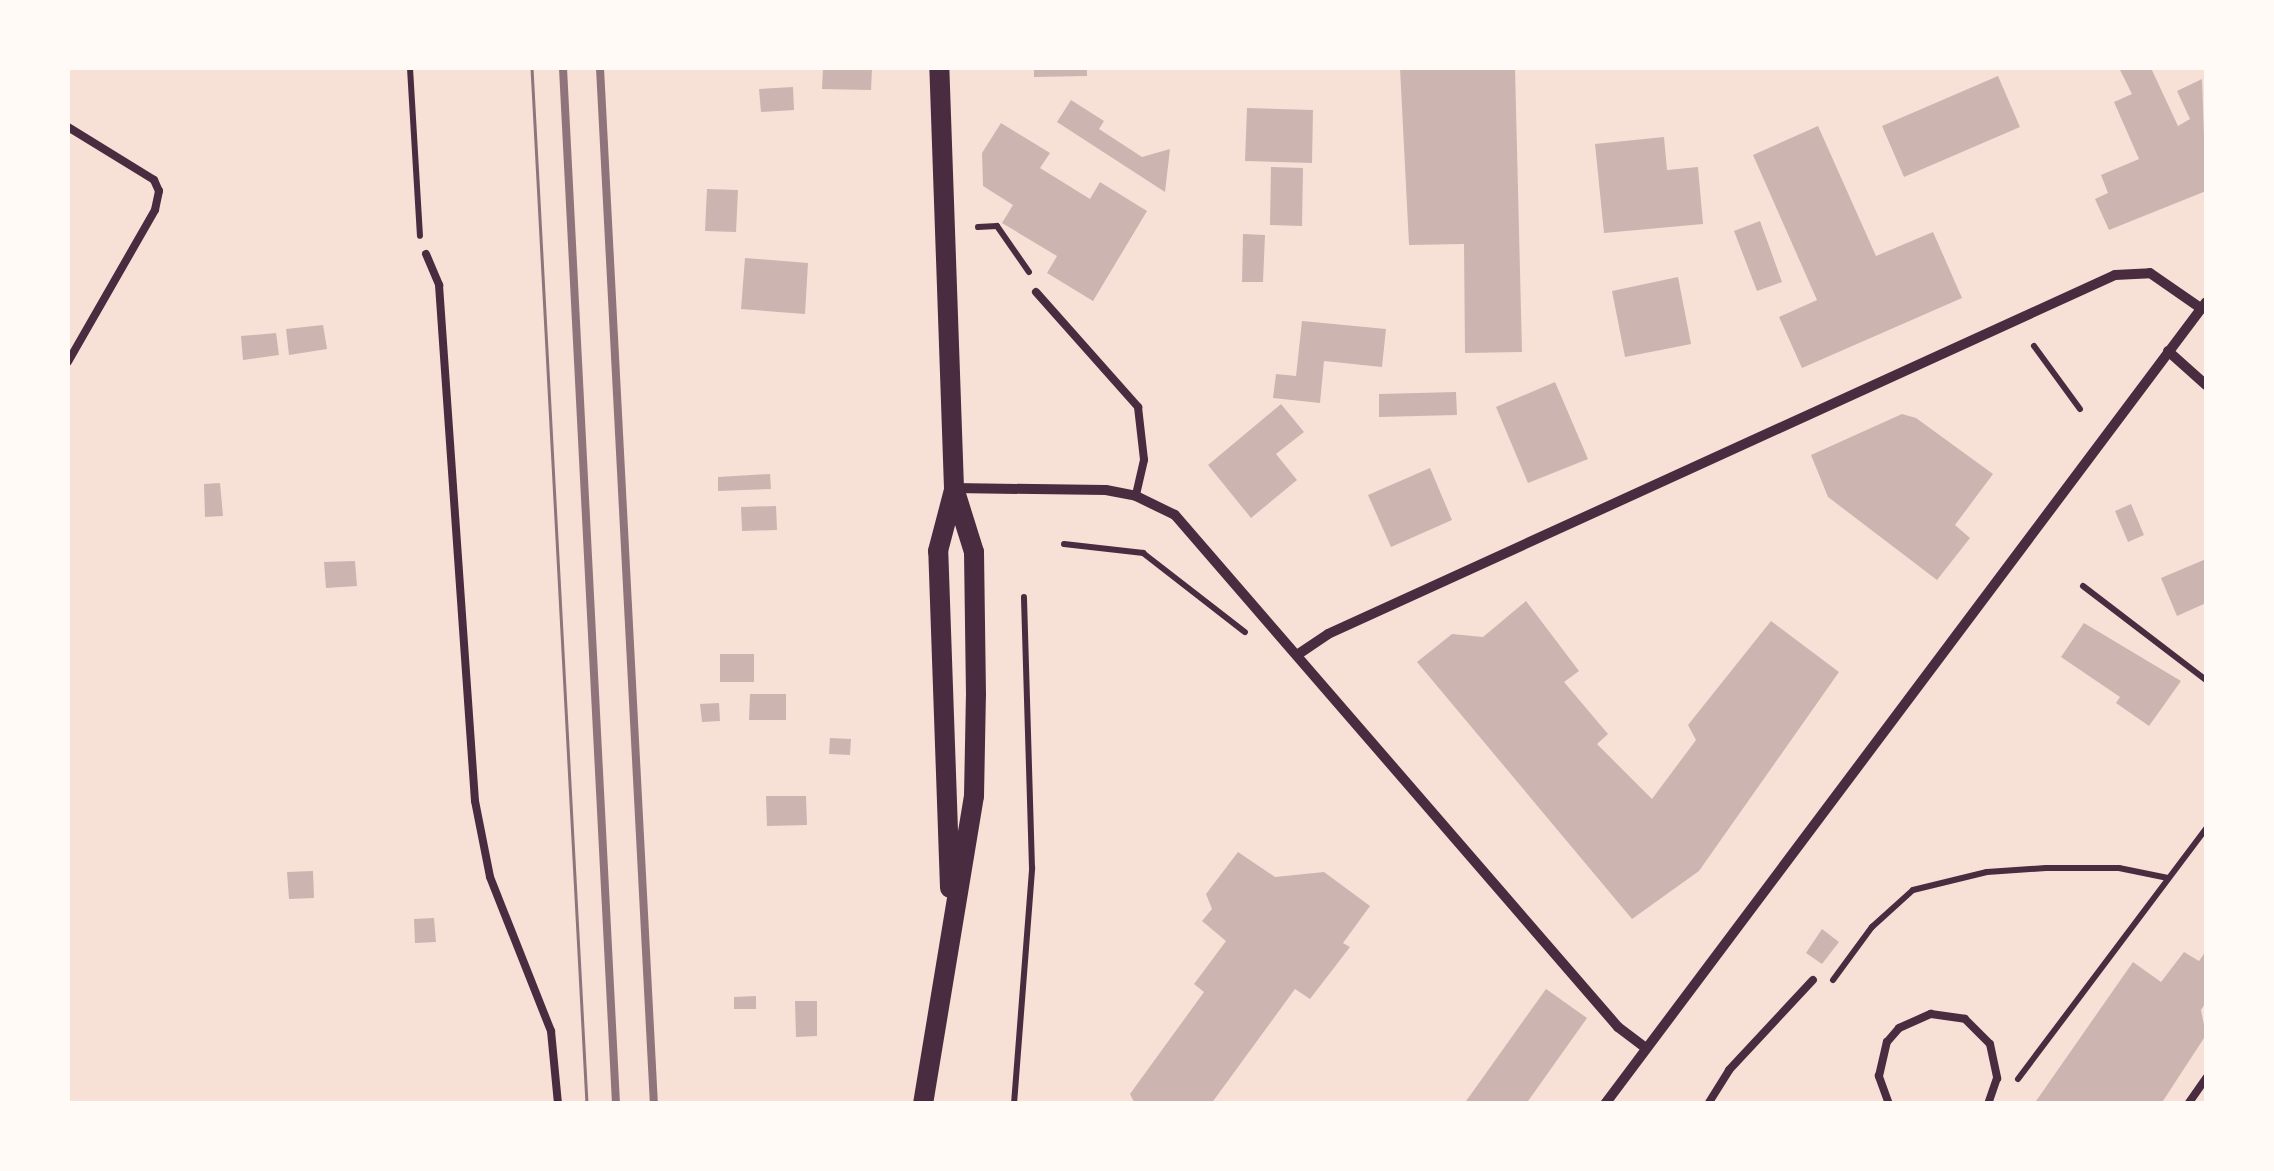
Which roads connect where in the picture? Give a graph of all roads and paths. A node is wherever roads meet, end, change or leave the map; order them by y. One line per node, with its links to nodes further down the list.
1 (410, 68): 5 (path)
2 (939, 68): 13 (main road)
3 (68, 128): 10 (lane)
4 (978, 227): 6 (path)
5 (426, 254): 29 (lane)
6 (1036, 292): 14 (lane)
7 (2204, 306): 9 (street); 19 (street)
8 (2034, 346): 12 (path)
9 (2168, 352): 11 (street); 26 (street)
10 (68, 362)
11 (2206, 386)
12 (2080, 409)
13 (954, 488): 14 (street); 23 (main road); 23 (main road)
14 (1136, 496): 18 (street)
15 (1064, 544): 18 (path)
16 (2083, 586): 20 (path)
17 (1024, 596): 31 (path)
18 (1276, 630): 19 (street)
19 (1298, 655): 26 (street)
20 (2206, 680)
21 (2206, 829): 22 (path)
22 (2168, 878): 25 (path); 28 (path)
23 (953, 923): 30 (main road)
24 (1812, 980): 33 (lane)
25 (1826, 991)
26 (1646, 1047): 32 (street)
27 (2206, 1078): 36 (lane)
28 (2011, 1088)
29 (558, 1104)
30 (923, 1104)
31 (1014, 1104)
32 (1605, 1104)
33 (1708, 1104)
34 (1888, 1104): 35 (lane)
35 (1988, 1104)
36 (2188, 1104)

